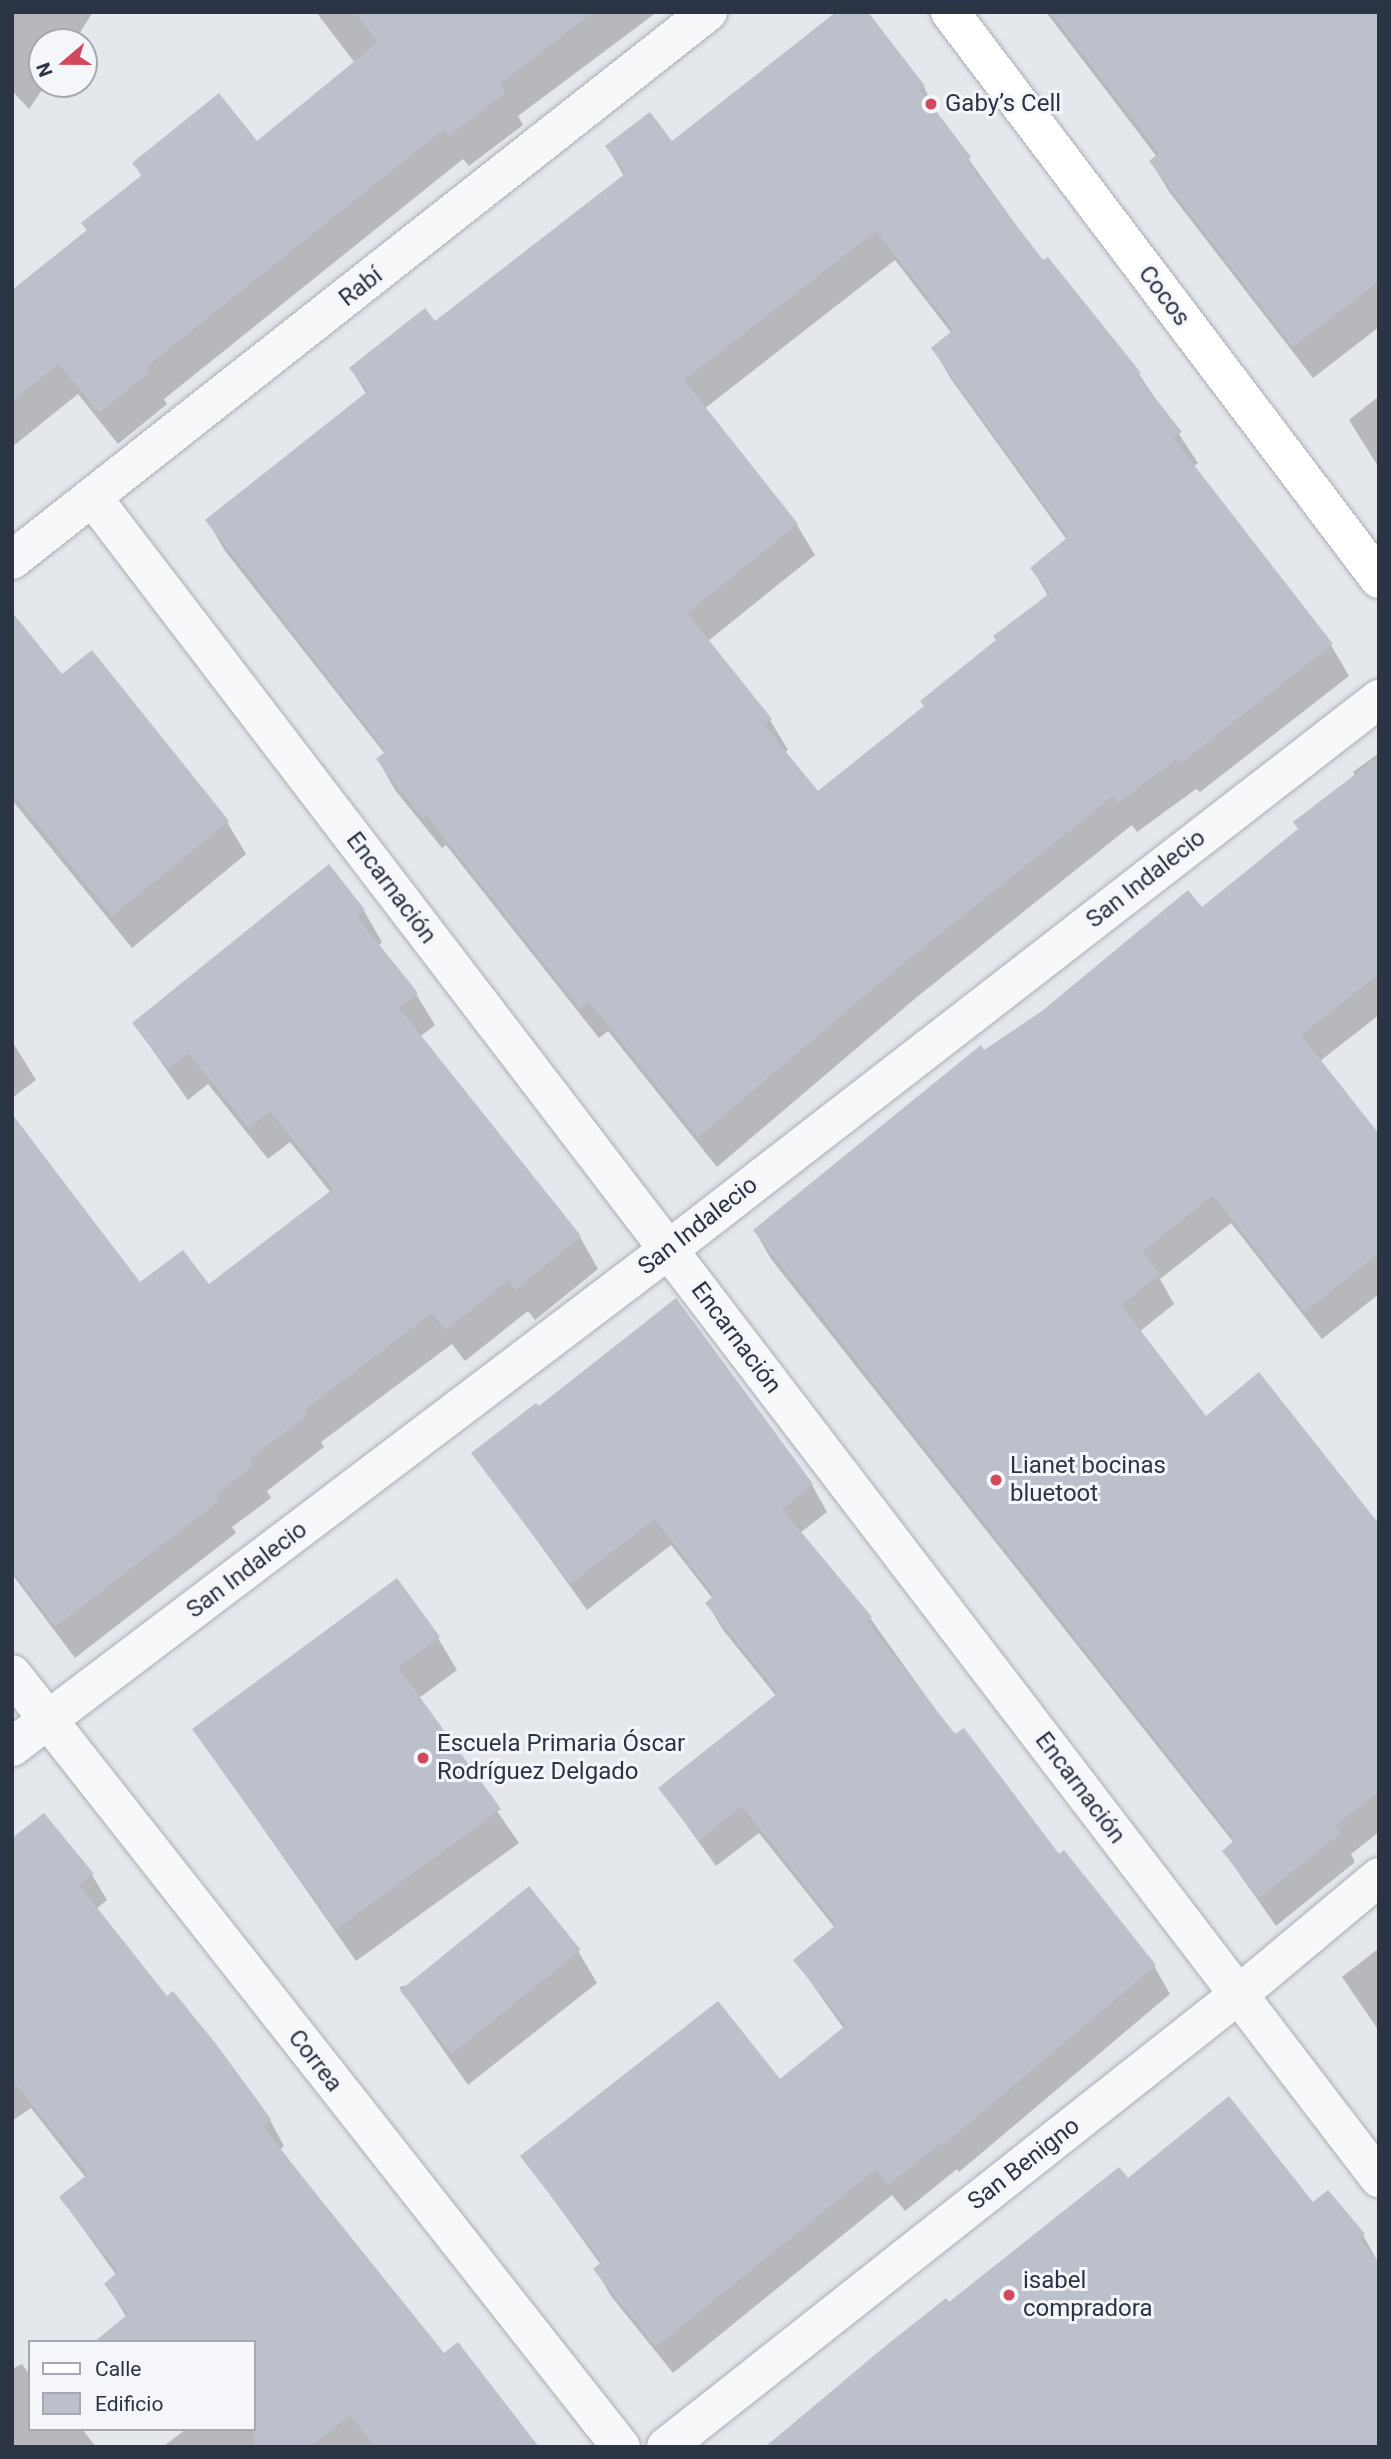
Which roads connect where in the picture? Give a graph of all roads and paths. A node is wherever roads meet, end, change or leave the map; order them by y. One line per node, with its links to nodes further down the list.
1 (708, 12): 3 (street, Rabí)
2 (950, 12): 5 (street, Cocos)
3 (93, 498): 4 (street, Rabí); 7 (street, Encarnación)
4 (12, 560)
5 (1379, 579)
6 (1379, 698): 7 (street, San Indalecio)
7 (668, 1250): 9 (street, San Indalecio); 12 (street, Encarnación)
8 (12, 1674): 9 (street, Correa)
9 (46, 1722): 10 (street, San Indalecio); 14 (street, Correa)
10 (12, 1747)
11 (1379, 1877): 12 (street, San Benigno)
12 (1238, 1994): 13 (street, Encarnación); 15 (street, San Benigno)
13 (1379, 2178)
14 (621, 2447)
15 (666, 2447)

